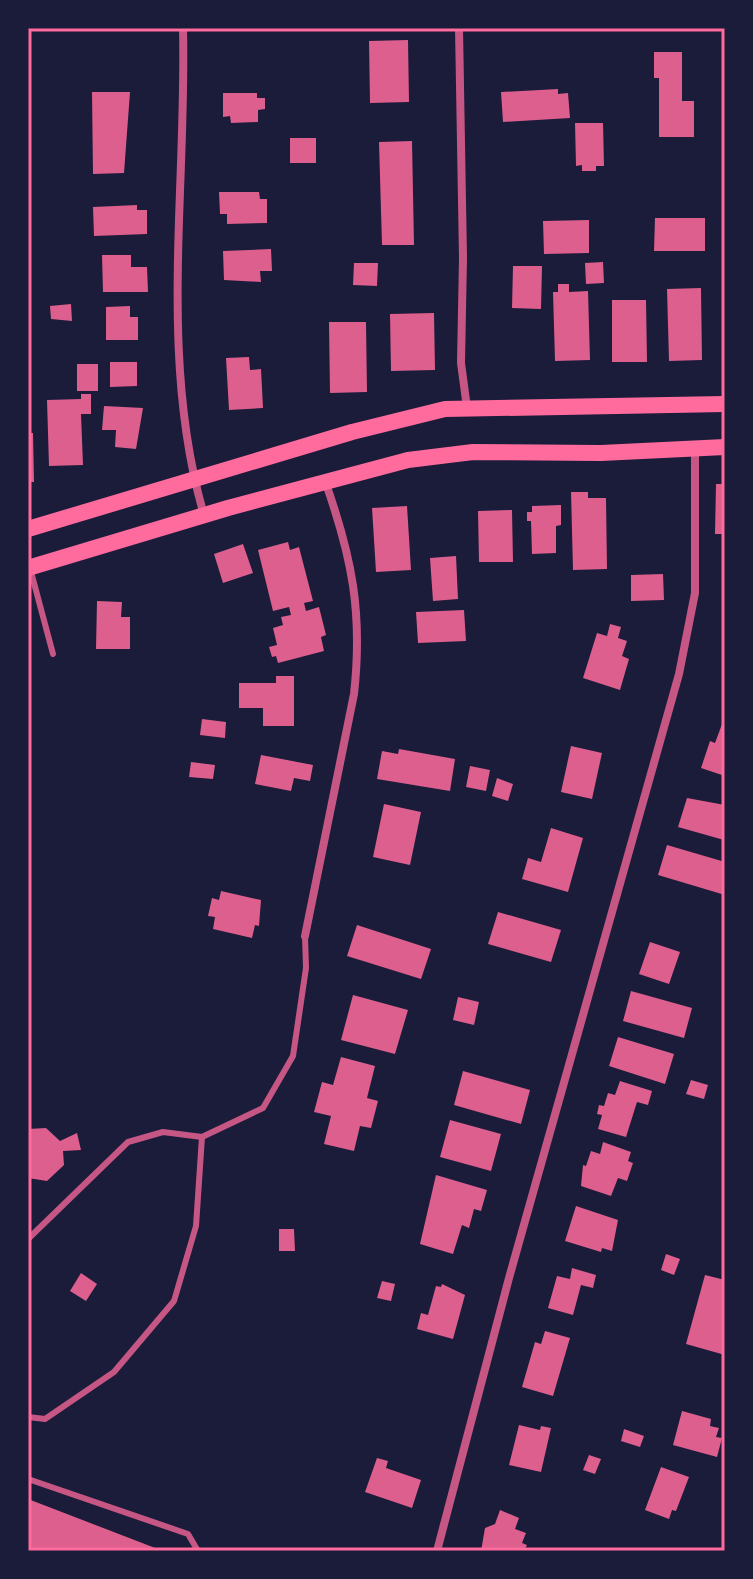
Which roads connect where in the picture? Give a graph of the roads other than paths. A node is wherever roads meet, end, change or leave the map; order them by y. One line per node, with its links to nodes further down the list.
1 (183, 28): 8 (street)
2 (459, 28): 4 (street)
3 (725, 404): 4 (main road)
4 (467, 408): 8 (main road)
5 (725, 447): 6 (main road)
6 (695, 449): 7 (main road); 19 (street)
7 (325, 481): 9 (main road); 13 (street)
8 (194, 482): 9 (street); 10 (main road)
9 (204, 515): 11 (main road)
10 (28, 529)
11 (29, 568): 12 (lane)
12 (53, 654)
13 (305, 936): 14 (lane)
14 (202, 1137): 15 (lane); 16 (lane)
15 (28, 1239)
16 (28, 1417)
17 (28, 1479): 18 (lane)
18 (198, 1551)
19 (437, 1551)

